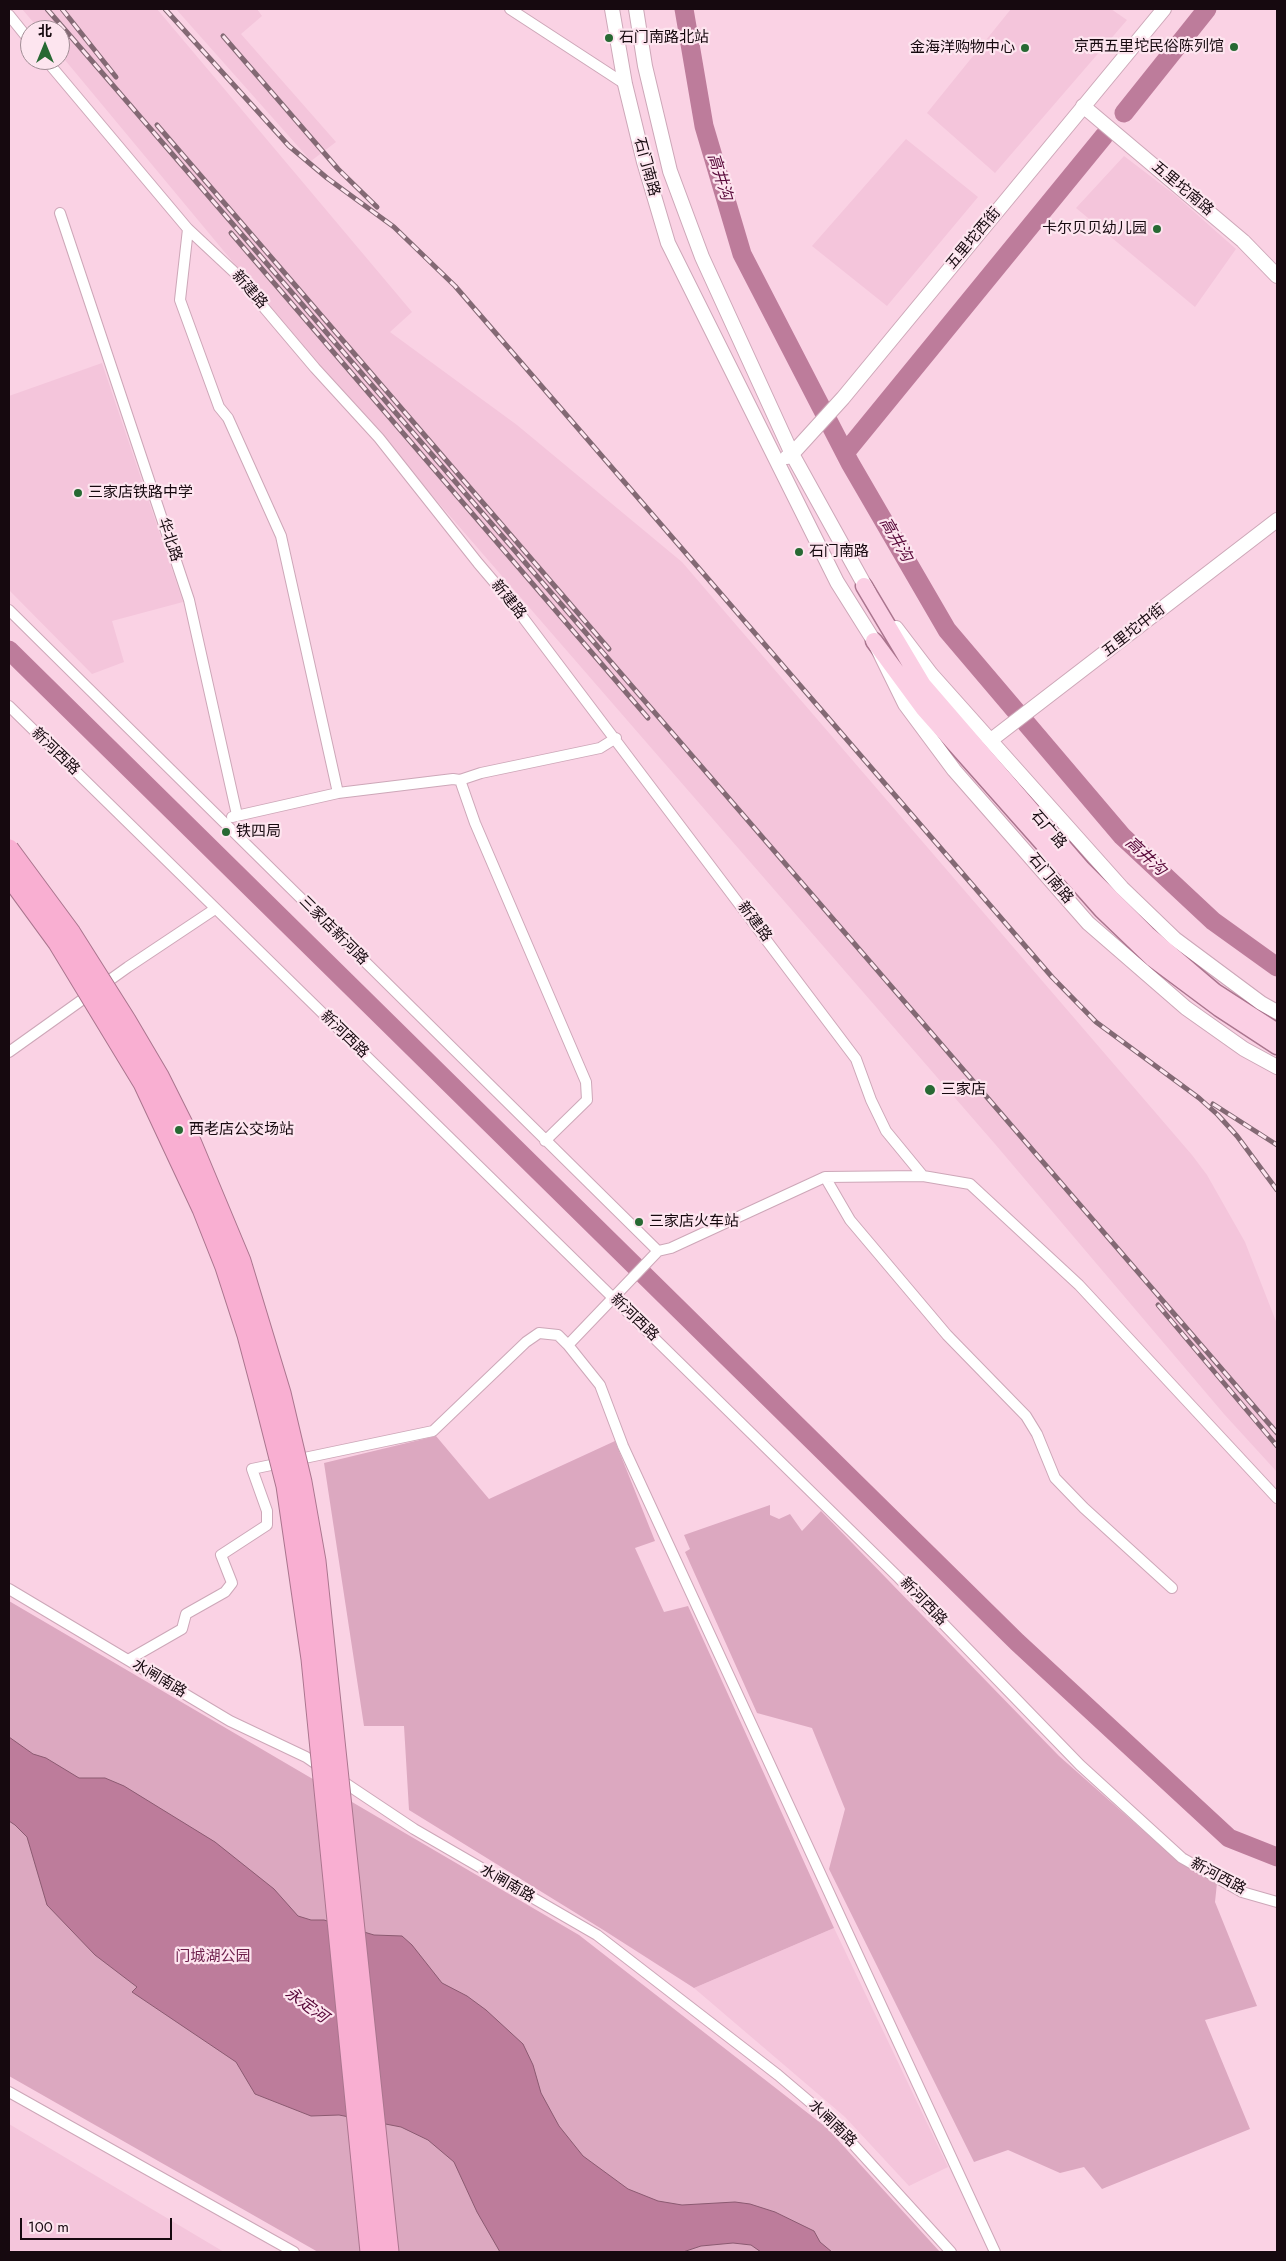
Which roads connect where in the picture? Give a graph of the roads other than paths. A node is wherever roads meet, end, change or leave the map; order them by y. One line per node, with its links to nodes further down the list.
1 (510, 9): 10 (street)
2 (612, 9): 10 (main road, 石门南路)
3 (636, 9): 15 (main road, 石门南路)
4 (1164, 9): 11 (main road, 五里坨西街)
5 (9, 15): 6 (street)
6 (18, 27): 7 (street); 8 (street)
7 (20, 30)
8 (9, 33)
9 (54, 70): 13 (street, 新建路)
10 (625, 84): 16 (main road, 石门南路)
11 (1083, 106): 14 (main road, 五里坨南路); 15 (main road, 五里坨西街)
12 (60, 213): 26 (street, 华北路)
13 (188, 229): 22 (street, 新建路); 25 (street)
14 (1277, 276)
15 (792, 454): 16 (main road, 五里坨西街); 18 (main road, 石门南路)
16 (778, 462): 20 (main road, 石门南路)
17 (1277, 520): 23 (main road, 五里坨中街)
18 (864, 586): 23 (main road, 石门南路); 32 (main road, 石广路)
19 (9, 610): 27 (street, 三家店新河路)
20 (874, 641): 33 (main road, 石广路); 35 (main road, 石门南路)
21 (9, 706): 30 (street, 新河西路)
22 (616, 738): 24 (street); 37 (street, 新建路)
23 (991, 740): 31 (main road, 石门南路)
24 (460, 780): 25 (street); 36 (street)
25 (338, 793): 26 (street)
26 (237, 815): 27 (street)
27 (222, 821): 36 (street, 三家店新河路)
28 (9, 849): 50 (highway, bridge)
29 (9, 876): 49 (highway, bridge)
30 (215, 909): 34 (street); 40 (street, 新河西路)
31 (1277, 1012)
32 (1277, 1032)
33 (1277, 1046)
34 (9, 1052)
35 (1277, 1067)
36 (545, 1141): 39 (street, 三家店新河路)
37 (923, 1176): 38 (street); 42 (street)
38 (825, 1177): 39 (street); 44 (street)
39 (658, 1251): 40 (street)
40 (613, 1298): 41 (street); 46 (street, 新河西路)
41 (568, 1345): 45 (street); 52 (street)
42 (1277, 1498)
43 (9, 1588): 45 (street, 水闸南路)
44 (1172, 1588)
45 (128, 1660): 51 (street, 水闸南路)
46 (1277, 1902)
47 (9, 2092): 48 (street)
48 (294, 2252)
49 (370, 2252)
50 (389, 2252)
51 (951, 2252)
52 (995, 2252)

